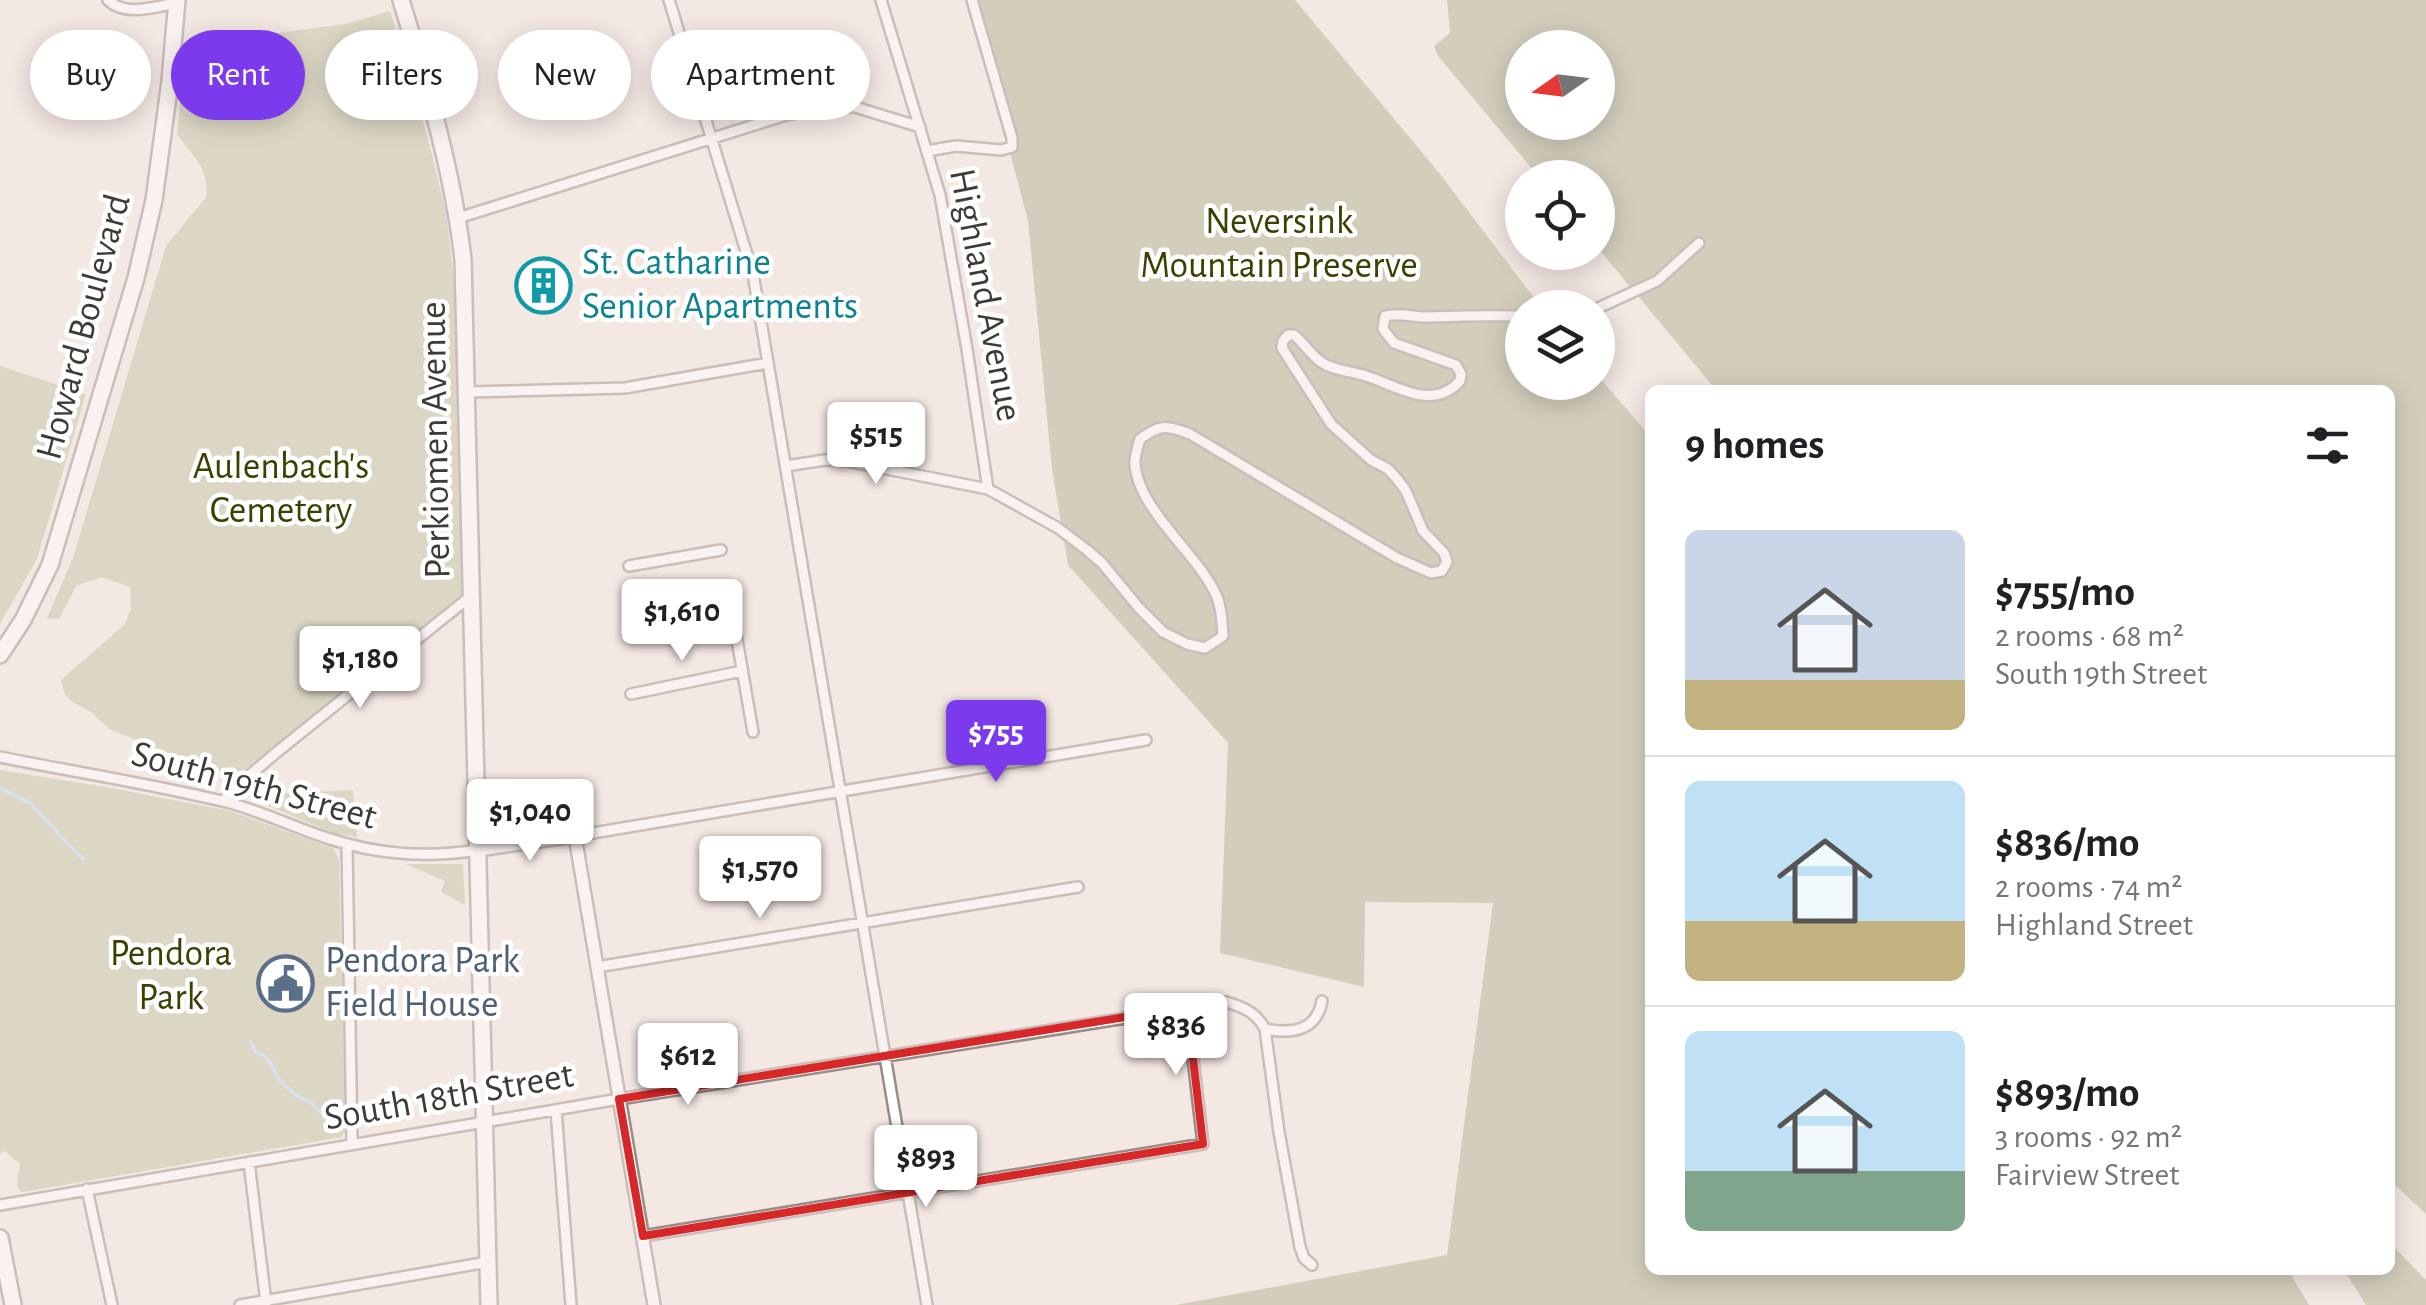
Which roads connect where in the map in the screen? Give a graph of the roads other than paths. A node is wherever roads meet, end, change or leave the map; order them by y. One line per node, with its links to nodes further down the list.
1 (108, 0): 6 (street)
2 (402, 0): 10 (main road, Perkiomen Avenue)
3 (669, 0): 8 (street)
4 (881, 0): 7 (street, Highland Avenue)
5 (972, 0): 9 (street)
6 (180, 1): 22 (main road, Howard Boulevard)
7 (920, 127): 8 (street); 9 (street, Highland Avenue)
8 (712, 138): 10 (street); 14 (street)
9 (927, 151): 17 (street, Highland Avenue)
10 (458, 218): 15 (main road, Perkiomen Avenue)
11 (1698, 243): 12 (street)
12 (1615, 300)
13 (1505, 315): 17 (street)
14 (768, 363): 15 (street); 16 (street)
15 (467, 392): 20 (main road, Perkiomen Avenue)
16 (786, 466): 17 (street); 29 (street)
17 (988, 488)
18 (721, 550): 19 (street)
19 (629, 566)
20 (472, 595): 30 (street); 33 (main road, Perkiomen Avenue)
21 (732, 611): 24 (street)
22 (7, 636): 23 (main road, Howard Boulevard)
23 (0, 655)
24 (742, 670): 25 (street); 26 (street)
25 (631, 694)
26 (753, 732)
27 (1146, 740): 29 (street, South 19th Street)
28 (0, 757): 30 (street, South 19th Street)
29 (840, 792): 31 (street, South 19th Street); 35 (street)
30 (223, 802): 32 (street, South 19th Street)
31 (575, 836): 33 (street, South 19th Street); 36 (street)
32 (346, 844): 33 (street, South 19th Street); 44 (street)
33 (479, 850): 43 (main road, Perkiomen Avenue)
34 (1078, 888): 35 (street)
35 (863, 923): 36 (street); 40 (street)
36 (597, 966): 41 (street)
37 (1322, 1001): 39 (street)
38 (1186, 1007): 39 (street, South 18th Street); 40 (street, South 18th Street); 47 (street)
39 (1262, 1024): 52 (street)
40 (885, 1056): 41 (street, South 18th Street); 47 (street)
41 (620, 1099): 42 (street, South 18th Street); 49 (street)
42 (556, 1110): 43 (street, South 18th Street); 58 (street)
43 (484, 1122): 44 (street, South 18th Street); 51 (main road, Perkiomen Avenue)
44 (352, 1144): 45 (street, South 18th Street)
45 (250, 1162): 46 (street, South 18th Street); 53 (street)
46 (87, 1190): 48 (street, South 18th Street); 55 (street)
47 (908, 1194): 49 (street); 60 (street)
48 (0, 1204)
49 (643, 1236): 59 (street)
50 (0, 1238): 54 (main road)
51 (488, 1262): 53 (street); 57 (main road, Perkiomen Avenue)
52 (1312, 1265)
53 (266, 1303): 56 (street)
54 (13, 1305)
55 (112, 1305)
56 (240, 1305)
57 (489, 1305)
58 (572, 1305)
59 (654, 1305)
60 (926, 1305)

